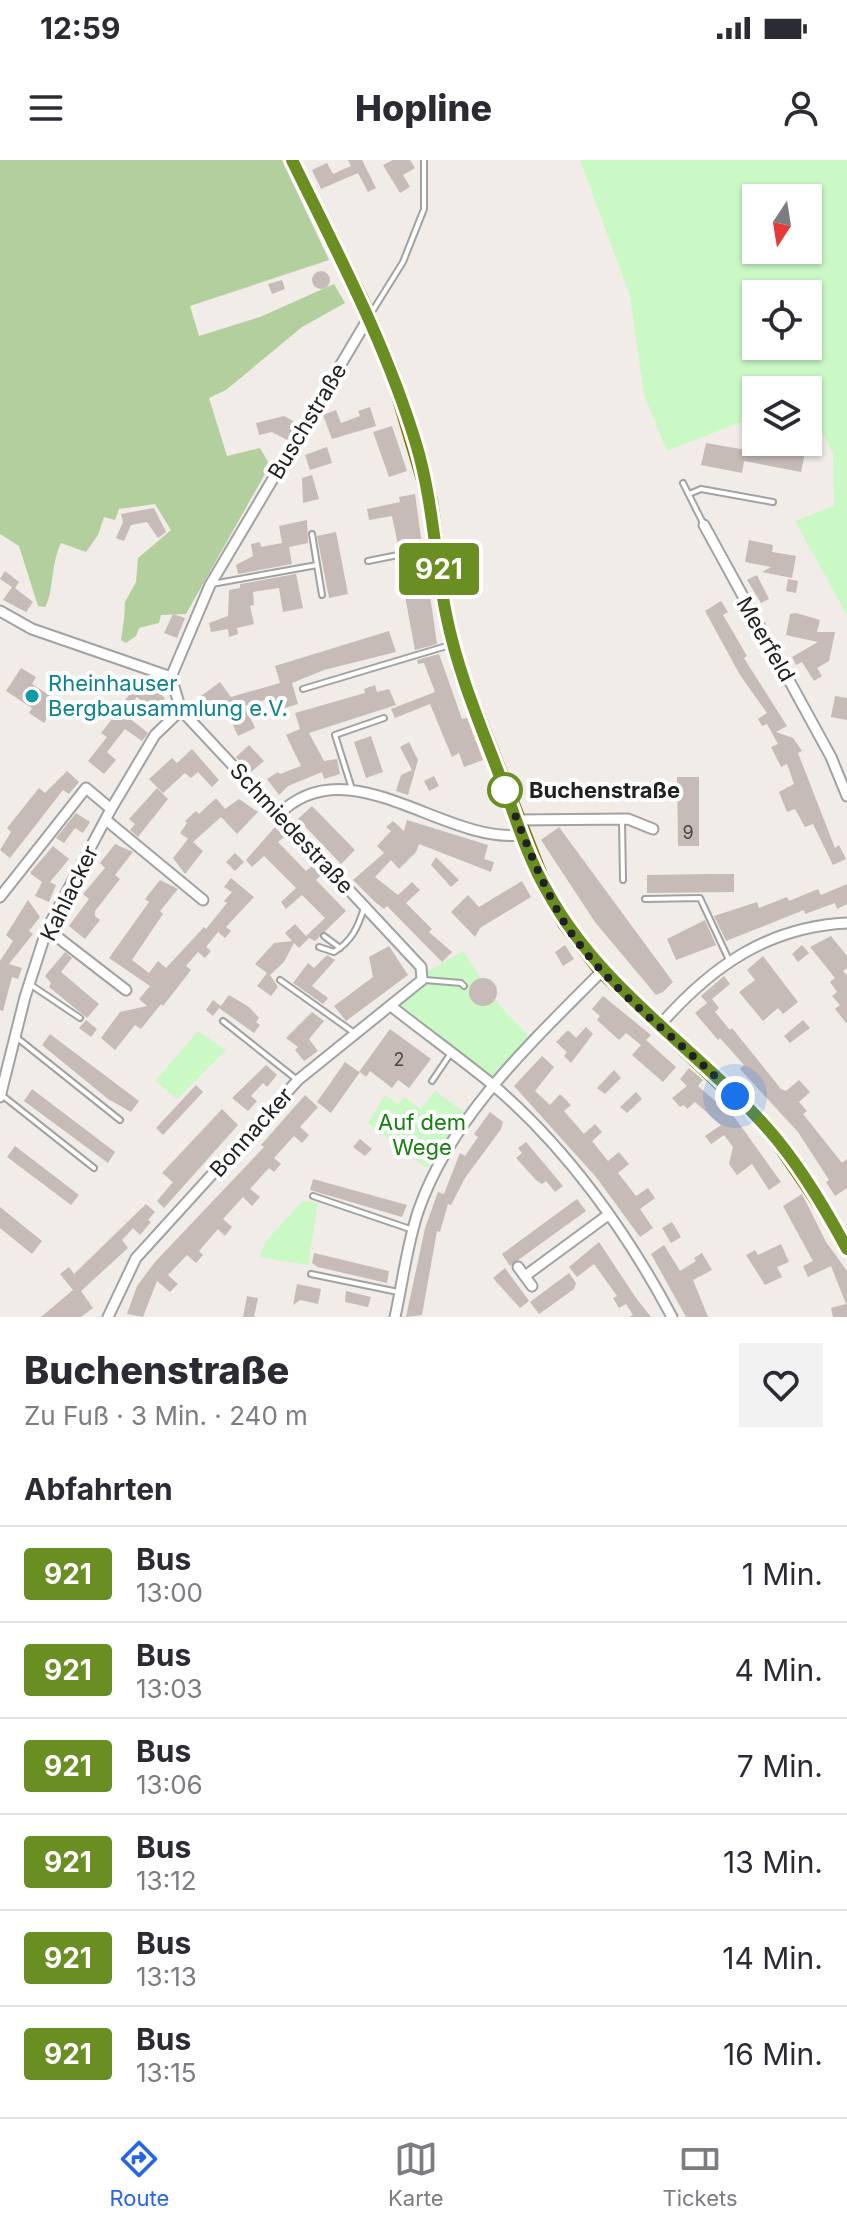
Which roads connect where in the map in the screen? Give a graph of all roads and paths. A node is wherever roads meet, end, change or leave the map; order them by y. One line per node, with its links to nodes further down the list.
1 (292, 160): 3 (street)
2 (424, 160): 3 (lane, Buschstraße)
3 (369, 317): 9 (street); 12 (street, Buschstraße)
4 (683, 483): 5 (lane, Meerfeld)
5 (689, 494): 6 (lane); 7 (lane, Meerfeld)
6 (773, 502)
7 (704, 525): 21 (street, Meerfeld)
8 (312, 534): 11 (lane)
9 (436, 547): 10 (lane); 15 (street)
10 (368, 561)
11 (317, 565): 12 (lane); 13 (lane)
12 (210, 585): 16 (street, Buschstraße)
13 (322, 595)
14 (0, 611): 16 (street)
15 (452, 644): 17 (lane); 26 (street)
16 (171, 677): 18 (street, Schmiedestraße)
17 (303, 689)
18 (181, 710): 22 (street, Kahlacker); 23 (street, Schmiedestraße)
19 (384, 718): 20 (lane)
20 (352, 789): 23 (street); 28 (street)
21 (847, 796)
22 (111, 809): 25 (street, Kahlacker); 30 (street)
23 (279, 814): 33 (street, Schmiedestraße)
24 (622, 819): 26 (street); 27 (street); 29 (lane)
25 (106, 820): 32 (street); 35 (street, Kahlacker)
26 (516, 820): 28 (street)
27 (653, 829)
28 (521, 835): 40 (street)
29 (623, 880)
30 (0, 897)
31 (645, 899): 39 (lane)
32 (203, 900)
33 (364, 906): 38 (lane); 41 (street, Schmiedestraße)
34 (847, 923): 39 (street)
35 (47, 929): 43 (street, Kahlacker); 45 (street)
36 (324, 936): 38 (lane)
37 (319, 947): 38 (lane)
38 (340, 948)
39 (729, 960): 49 (street)
40 (602, 971): 49 (street); 55 (street)
41 (423, 977): 44 (lane); 46 (street, Bonnacker)
42 (280, 980): 50 (lane)
43 (29, 984): 47 (lane); 51 (street, Kahlacker)
44 (464, 986)
45 (126, 990)
46 (391, 1006): 50 (street, Bonnacker); 52 (street)
47 (80, 1018)
48 (223, 1021): 53 (lane)
49 (660, 1025): 62 (street)
50 (354, 1034): 53 (street, Bonnacker)
51 (16, 1037): 56 (street, Kahlacker); 57 (lane)
52 (451, 1053): 54 (lane); 55 (street)
53 (298, 1080): 68 (street, Bonnacker)
54 (432, 1081)
55 (494, 1087): 60 (street); 61 (street)
56 (0, 1096): 58 (lane)
57 (120, 1120)
58 (94, 1168)
59 (313, 1196): 61 (lane)
60 (608, 1215): 65 (street); 70 (street)
61 (413, 1229): 67 (street)
62 (847, 1249)
63 (518, 1267): 65 (street)
64 (311, 1274): 67 (lane)
65 (525, 1276): 66 (street)
66 (532, 1286)
67 (400, 1292): 69 (street)
68 (108, 1317)
69 (395, 1317)
70 (672, 1317)

